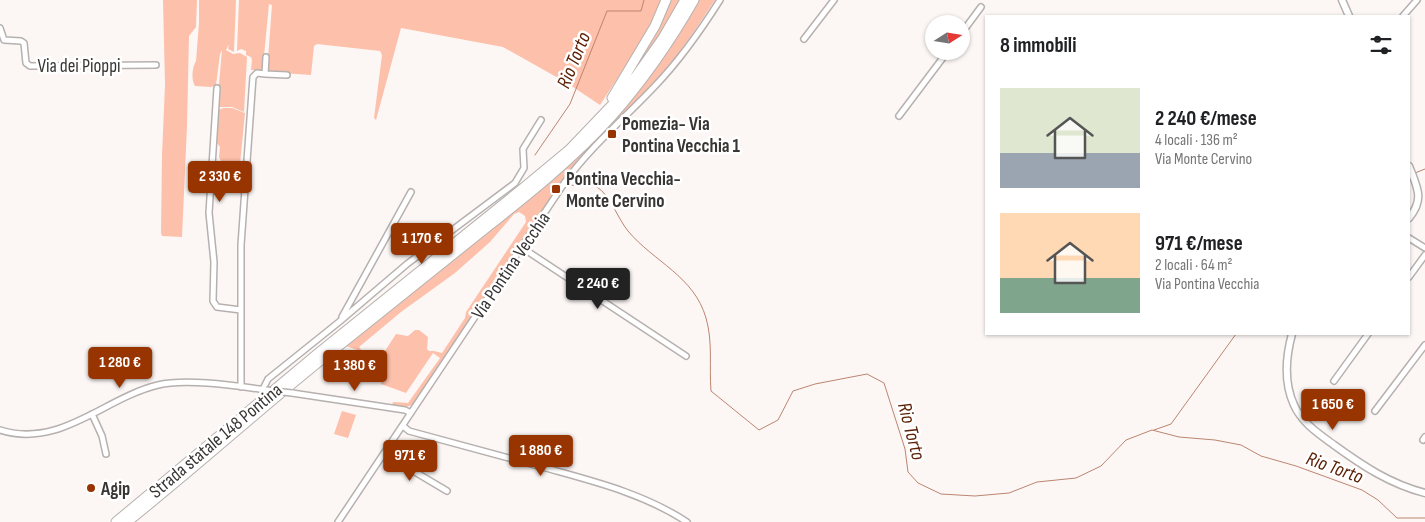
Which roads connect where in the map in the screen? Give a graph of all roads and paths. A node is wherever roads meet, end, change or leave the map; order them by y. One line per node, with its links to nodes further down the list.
1 (666, 0): 22 (highway)
2 (686, 0): 16 (highway)
3 (694, 0): 16 (highway)
4 (720, 0): 30 (street, Via Pontina Vecchia)
5 (834, 0): 13 (street)
6 (1342, 0): 9 (street)
7 (1417, 0): 10 (street)
8 (981, 7): 11 (street)
9 (1349, 15)
10 (1404, 15)
11 (970, 22)
12 (0, 28): 17 (street, Via dei Pioppi)
13 (804, 38)
14 (266, 57): 18 (street)
15 (941, 60): 21 (street)
16 (652, 61): 22 (highway, Strada statale 148 Pontina); 24 (highway, Strada statale 148 Pontina)
17 (156, 65)
18 (265, 74): 19 (street); 34 (street)
19 (287, 75)
20 (217, 88): 34 (street)
21 (899, 116)
22 (599, 119): 24 (highway, Strada statale 148 Pontina)
23 (541, 120): 35 (street)
24 (555, 167): 26 (highway, Strada statale 148 Pontina)
25 (1410, 169): 28 (street)
26 (544, 176): 52 (highway, Strada statale 148 Pontina); 53 (highway, Strada statale 148 Pontina)
27 (411, 192): 35 (street)
28 (1410, 217)
29 (1410, 239): 31 (street)
30 (521, 247): 39 (street); 44 (street, Via Pontina Vecchia)
31 (1425, 248)
32 (1425, 255): 33 (street)
33 (1410, 276)
34 (240, 310): 41 (street)
35 (339, 322): 42 (street)
36 (1292, 335): 51 (street)
37 (1367, 335): 40 (street)
38 (1425, 345): 43 (street)
39 (686, 356)
40 (1334, 381)
41 (241, 387): 42 (street); 45 (street)
42 (265, 389): 44 (street, bridge)
43 (1375, 411)
44 (411, 413): 46 (street, Via Pontina Vecchia)
45 (92, 414): 47 (street); 48 (street)
46 (403, 426): 49 (street, Via Pontina Vecchia); 55 (street)
47 (0, 430)
48 (106, 454)
49 (383, 455): 50 (street); 54 (street, Via Pontina Vecchia)
50 (447, 491)
51 (1425, 493)
52 (116, 522)
53 (127, 522)
54 (338, 522)
55 (687, 522)

